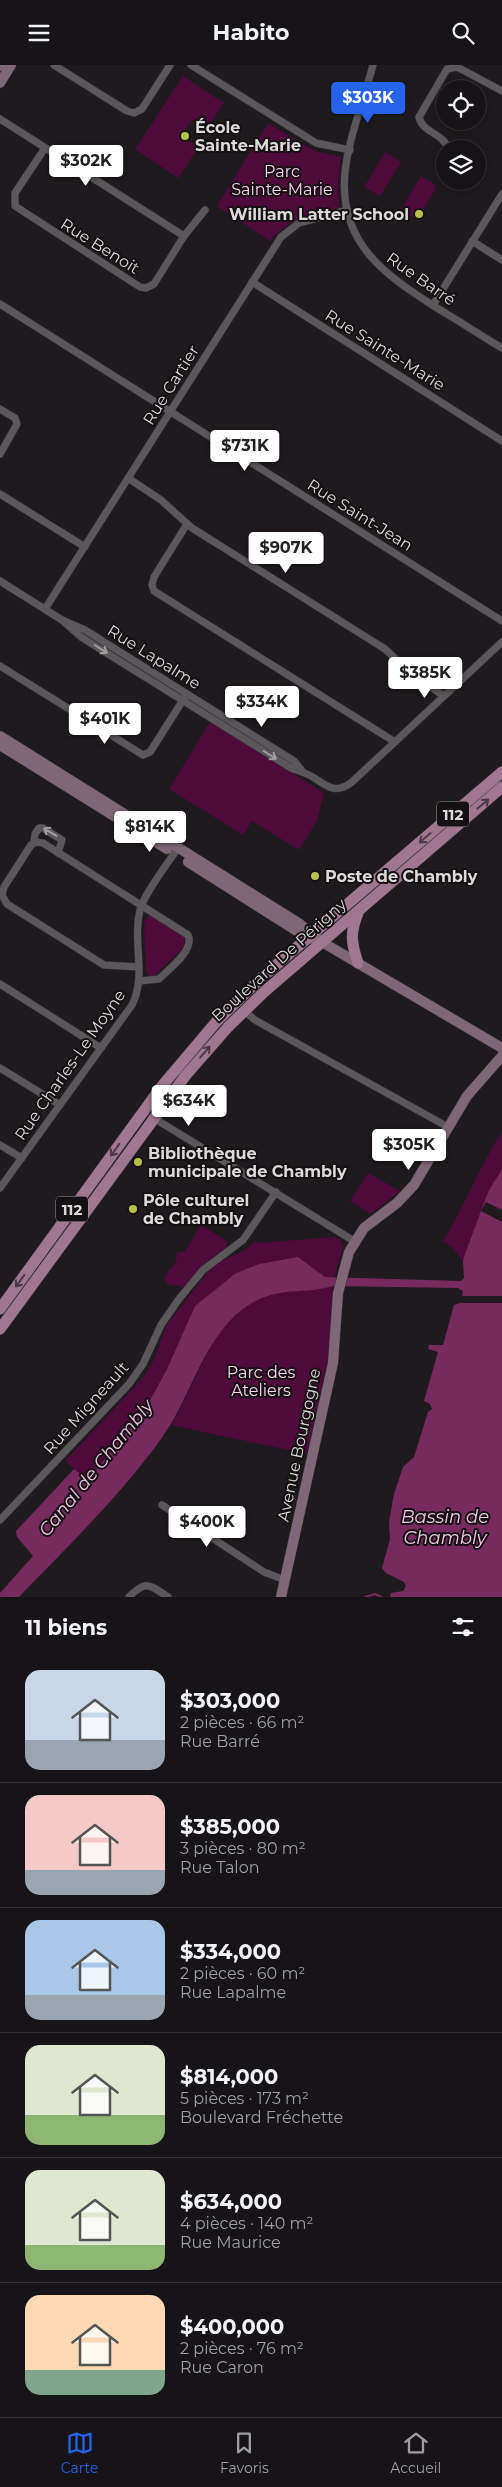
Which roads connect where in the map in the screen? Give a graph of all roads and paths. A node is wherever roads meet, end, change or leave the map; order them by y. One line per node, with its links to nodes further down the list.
1 (11, 65): 6 (street)
2 (54, 65): 3 (street)
3 (170, 65)
4 (191, 65): 11 (street)
5 (372, 65): 11 (street, Rue Barré)
6 (0, 83)
7 (502, 91): 9 (street)
8 (0, 119): 10 (street)
9 (443, 140)
10 (45, 147): 15 (street); 15 (street, Rue Benoit)
11 (350, 150): 14 (street, Rue Barré)
12 (502, 194): 16 (street)
13 (205, 210): 15 (street, Rue Benoit)
14 (347, 211): 18 (street, Rue Cartier); 20 (street, Rue Barré)
15 (184, 236)
16 (472, 241): 17 (street); 20 (street)
17 (502, 260)
18 (252, 282): 23 (street, Rue Cartier); 24 (street, Rue Sainte-Marie)
19 (0, 304): 23 (street, Rue Saint-Jean)
20 (433, 305): 21 (street, Rue Barré)
21 (502, 348)
22 (0, 409): 25 (street)
23 (171, 411): 26 (street, Rue Cartier); 32 (street, Rue Saint-Jean)
24 (502, 441)
25 (0, 454)
26 (128, 478): 28 (street); 29 (street, Rue Cartier)
27 (0, 494): 29 (street)
28 (187, 524): 35 (street); 38 (street)
29 (85, 547): 31 (street, Rue Cartier)
30 (0, 581): 31 (street, Rue Lapalme)
31 (45, 609): 36 (street, Rue Lapalme)
32 (502, 621)
33 (502, 641): 35 (street)
34 (0, 666): 36 (street)
35 (444, 696): 38 (street)
36 (185, 698): 38 (street, Rue Lapalme)
37 (0, 736): 43 (street)
38 (394, 742)
39 (0, 745): 43 (street)
40 (502, 772): 47 (main road, Boulevard De Périgny / 112, one-way to 47)
41 (502, 787): 46 (main road, Boulevard De Périgny / 112, one-way to 41)
42 (34, 843): 44 (street); 44 (street, one-way to 42); 50 (street)
43 (176, 850): 45 (street, Rue Charles-Le Moyne); 47 (street)
44 (58, 853): 45 (street)
45 (142, 905): 50 (street, Rue Charles-Le Moyne); 51 (street, Rue Charles-Le Moyne)
46 (359, 910): 48 (main road, Boulevard De Périgny / 112); 49 (main road)
47 (311, 935): 48 (street); 59 (main road, Boulevard De Périgny / 112)
48 (322, 942): 49 (street); 53 (main road, Boulevard De Périgny / 112)
49 (358, 963): 55 (street)
50 (139, 967): 51 (street, Rue Charles-Le Moyne)
51 (139, 981): 54 (street, Rue Charles-Le Moyne)
52 (0, 984): 54 (street)
53 (243, 1010): 60 (main road, Boulevard De Périgny / 112, one-way to 53); 61 (street)
54 (101, 1048): 58 (street, Rue Charles-Le Moyne)
55 (502, 1048)
56 (502, 1056): 61 (street, Avenue Bourgogne)
57 (0, 1068): 58 (street)
58 (60, 1105): 63 (street, Rue Charles-Le Moyne)
59 (144, 1110): 60 (street); 67 (main road, Boulevard De Périgny / 112, one-way to 67)
60 (154, 1118): 65 (street); 68 (main road, Boulevard De Périgny / 112)
61 (448, 1127): 66 (street, Avenue Bourgogne)
62 (0, 1145): 63 (street)
63 (22, 1158): 64 (street, Rue Charles-Le Moyne)
64 (0, 1188)
65 (276, 1192): 66 (street); 70 (street, Rue Migneault)
66 (354, 1241): 71 (street, Avenue Bourgogne)
67 (0, 1309)
68 (0, 1329)
69 (162, 1505): 71 (street)
70 (0, 1520)
71 (285, 1580): 74 (street, Avenue Bourgogne)
72 (129, 1597): 73 (street)
73 (168, 1597)
74 (281, 1597)

